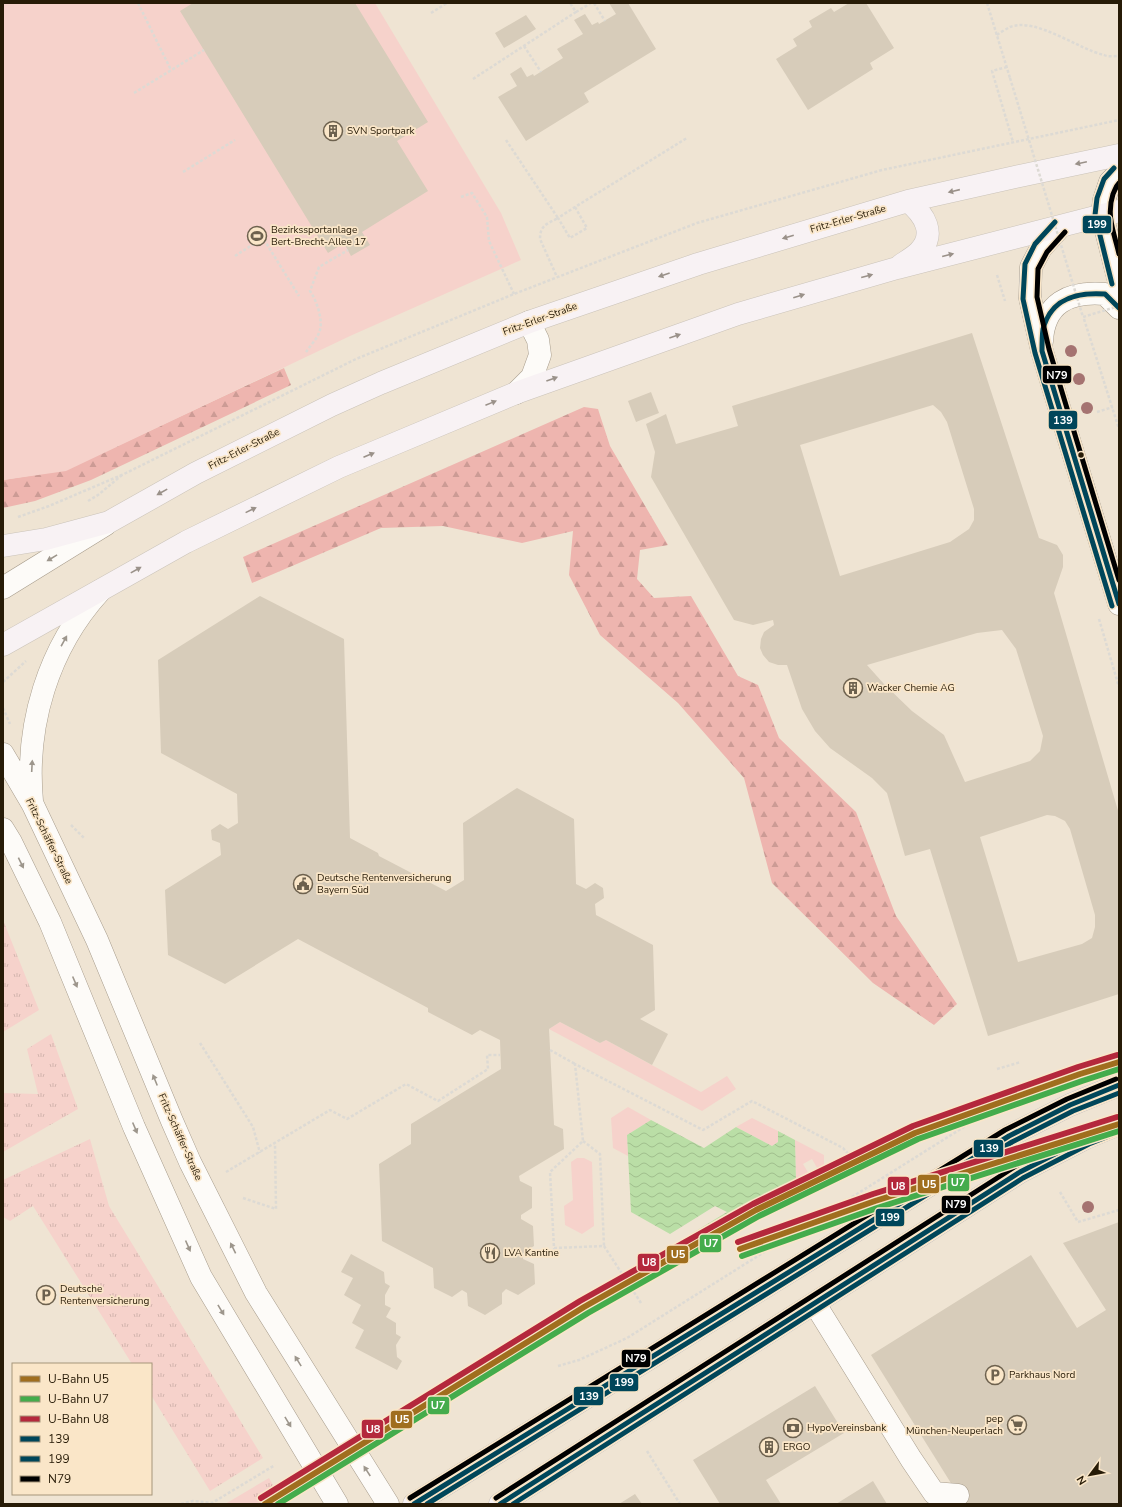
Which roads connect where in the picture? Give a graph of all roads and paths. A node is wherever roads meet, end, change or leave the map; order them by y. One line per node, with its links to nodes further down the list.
1 (138, 3): 14 (path)
2 (447, 3): 7 (path)
3 (570, 3): 6 (path)
4 (592, 3): 6 (path); 8 (path)
5 (987, 3): 9 (path)
6 (576, 12): 10 (path)
7 (431, 13)
8 (605, 21)
9 (997, 35): 12 (path); 13 (path)
10 (524, 46): 15 (path); 16 (path)
11 (204, 50): 14 (path)
12 (1119, 56)
13 (1006, 67): 21 (path); 38 (path, bridge)
14 (171, 70): 17 (path)
15 (541, 72)
16 (473, 79)
17 (134, 93)
18 (687, 138): 27 (path)
19 (235, 140): 23 (path)
20 (506, 140): 29 (path)
21 (1013, 142)
22 (1119, 155): 26 (main road, Fritz-Erler-Straße, one-way to 26)
23 (183, 172)
24 (1119, 173): 28 (street)
25 (461, 197): 36 (path)
26 (908, 201): 33 (main road); 39 (main road, Fritz-Erler-Straße, one-way to 39)
27 (575, 207): 29 (path); 29 (path)
28 (1110, 213): 30 (main road); 34 (street)
29 (558, 218): 35 (path)
30 (1060, 227): 33 (main road, one-way to 30); 41 (street)
31 (348, 250): 42 (path)
32 (235, 256): 37 (path)
33 (897, 268): 43 (main road, one-way to 33)
34 (1116, 273)
35 (558, 277)
36 (514, 294)
37 (300, 296)
38 (1119, 307): 41 (street)
39 (529, 322): 43 (street); 49 (main road, Fritz-Erler-Straße, one-way to 49)
40 (1086, 325): 44 (path)
41 (1042, 351): 53 (street)
42 (306, 352)
43 (516, 393): 52 (main road, one-way to 43)
44 (1112, 407): 45 (path); 46 (path)
45 (1097, 412)
46 (1119, 429)
47 (124, 474): 48 (path)
48 (18, 517)
49 (109, 522): 50 (main road); 51 (street, Fritz-Erler-Straße, one-way to 51)
50 (3, 546)
51 (3, 588)
52 (102, 589): 54 (main road); 56 (street, one-way to 52)
53 (1119, 604)
54 (3, 645)
55 (3, 754): 56 (street, Fritz-Schäffer-Straße)
56 (33, 805): 84 (street, Fritz-Schäffer-Straße, one-way to 56)
57 (3, 829): 83 (street, one-way to 83)
58 (200, 1043): 69 (path)
59 (550, 1050): 63 (path)
60 (1119, 1054): 78 (path)
61 (500, 1055): 68 (path)
62 (1021, 1062): 64 (path)
63 (575, 1064): 67 (path); 70 (path)
64 (997, 1069)
65 (1119, 1085): 85 (main road)
66 (1119, 1124): 77 (main road)
67 (582, 1141): 75 (path); 75 (path)
68 (275, 1144): 69 (path); 73 (path)
69 (260, 1153): 71 (path)
70 (859, 1166)
71 (226, 1172)
72 (1060, 1192): 74 (path)
73 (243, 1198)
74 (1119, 1210)
75 (604, 1246): 76 (path)
76 (641, 1303)
77 (815, 1304): 81 (street); 86 (main road)
78 (558, 1366)
79 (647, 1451): 87 (path)
80 (275, 1465): 82 (path)
81 (958, 1495)
82 (182, 1504)
83 (337, 1504)
84 (388, 1504)
85 (414, 1504)
86 (500, 1504)
87 (680, 1504)

